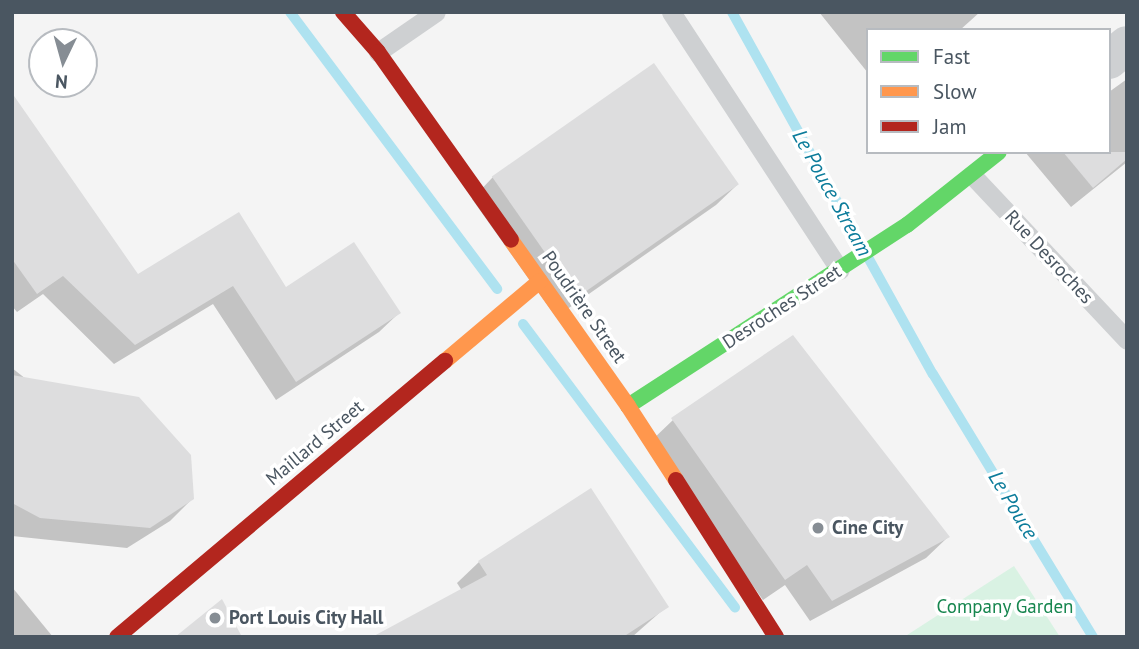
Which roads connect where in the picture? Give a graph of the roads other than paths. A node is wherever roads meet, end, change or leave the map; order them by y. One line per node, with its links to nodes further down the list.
1 (343, 12): 5 (street, Poudrière Street)
2 (436, 12): 5 (lane)
3 (671, 12): 9 (lane)
4 (1127, 45): 6 (street)
5 (378, 52): 10 (street, Poudrière Street)
6 (1111, 58)
7 (997, 154): 8 (street, Desroches Street)
8 (972, 175): 9 (street, Desroches Street); 11 (lane, Rue Desroches)
9 (840, 270): 12 (street, Desroches Street)
10 (540, 281): 12 (street, Poudrière Street); 13 (street, Maillard Street)
11 (1127, 340)
12 (628, 406): 14 (street, Poudrière Street)
13 (117, 637)
14 (776, 637)

